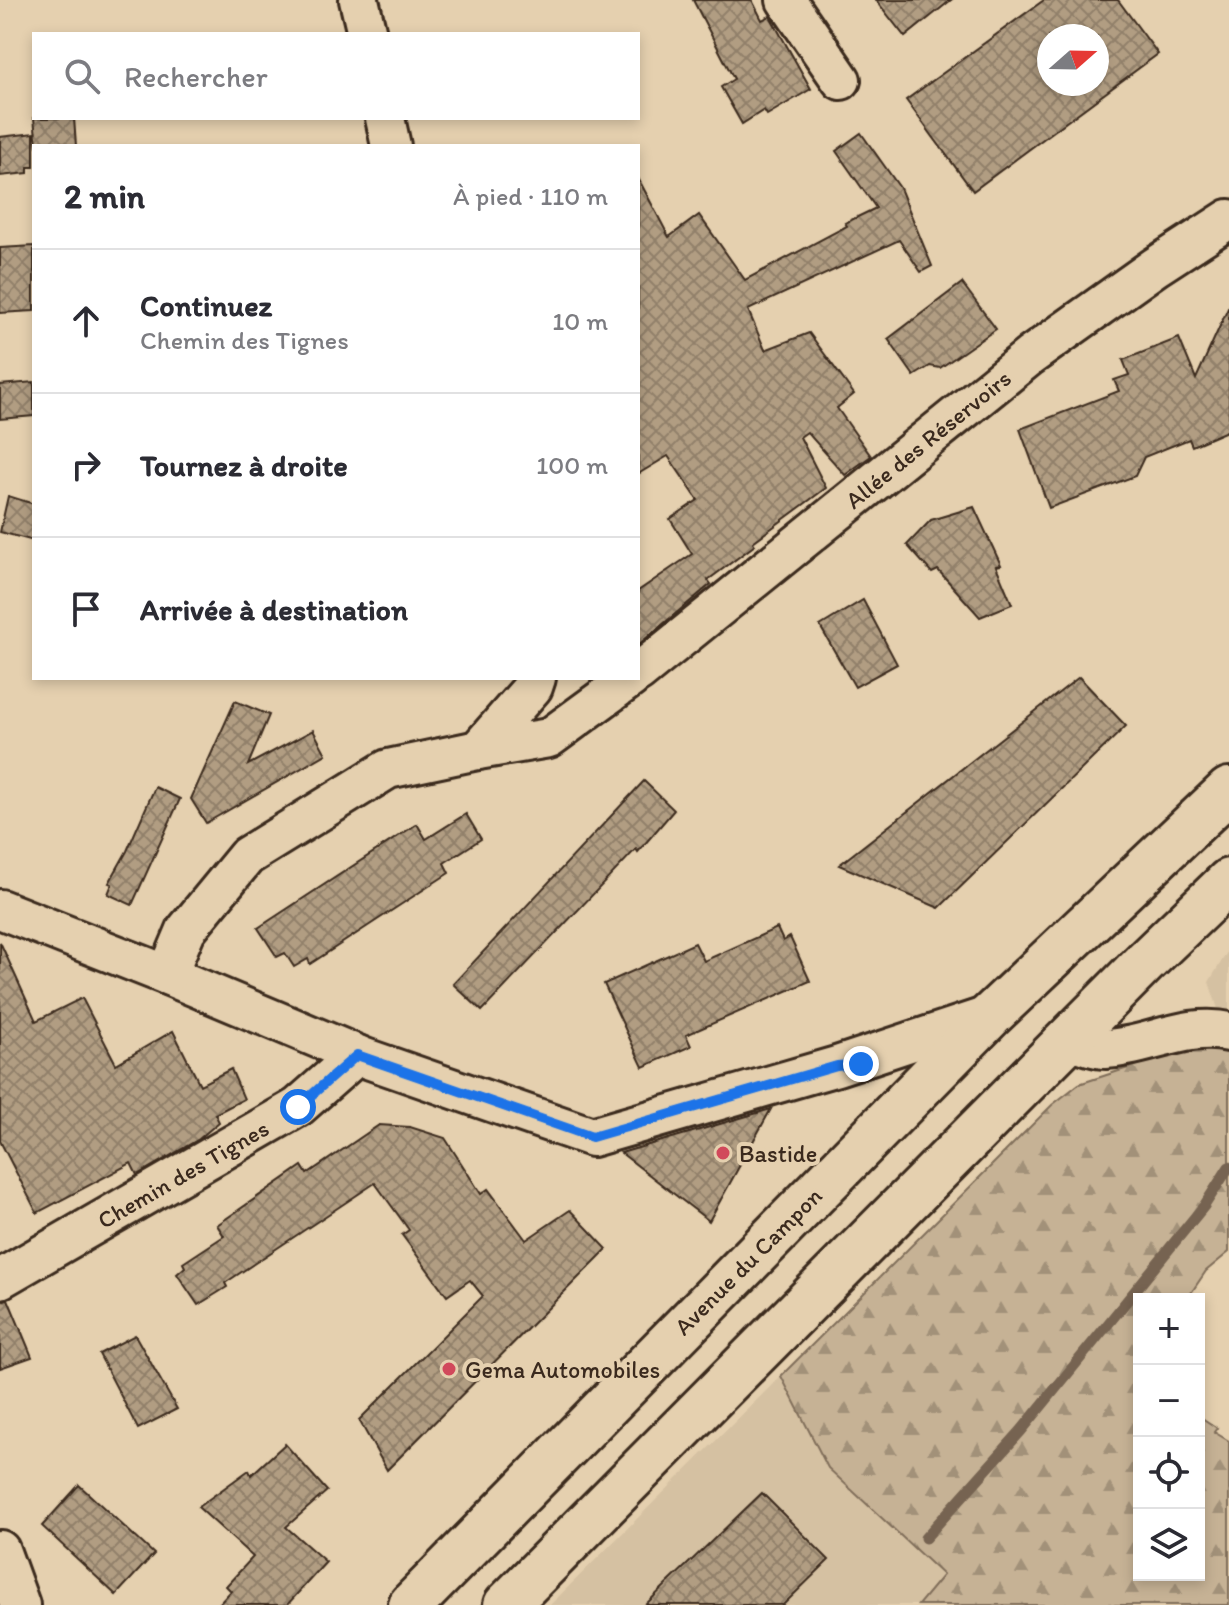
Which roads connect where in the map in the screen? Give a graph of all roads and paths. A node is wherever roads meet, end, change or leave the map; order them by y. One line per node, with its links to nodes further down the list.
1 (359, 0): 3 (street)
2 (786, 0): 4 (street)
3 (367, 32)
4 (841, 80)
5 (385, 120): 6 (street)
6 (391, 144)
7 (1229, 219): 8 (street, Allée des Réservoirs)
8 (640, 671)
9 (535, 680): 11 (street)
10 (628, 680): 11 (street)
11 (478, 750): 15 (street)
12 (1229, 790): 16 (main road, Avenue du Campon)
13 (1229, 881): 18 (main road)
14 (0, 909): 15 (street)
15 (167, 975): 19 (street)
16 (991, 1015): 20 (street); 21 (main road, Avenue du Campon)
17 (1229, 1032): 18 (street)
18 (1070, 1039): 26 (main road)
19 (357, 1055): 20 (street); 22 (street, Chemin des Tignes)
20 (837, 1066): 21 (street)
21 (898, 1109): 25 (main road, Avenue du Campon)
22 (0, 1279)
23 (0, 1550): 24 (street)
24 (20, 1605)
25 (411, 1605)
26 (506, 1605)

